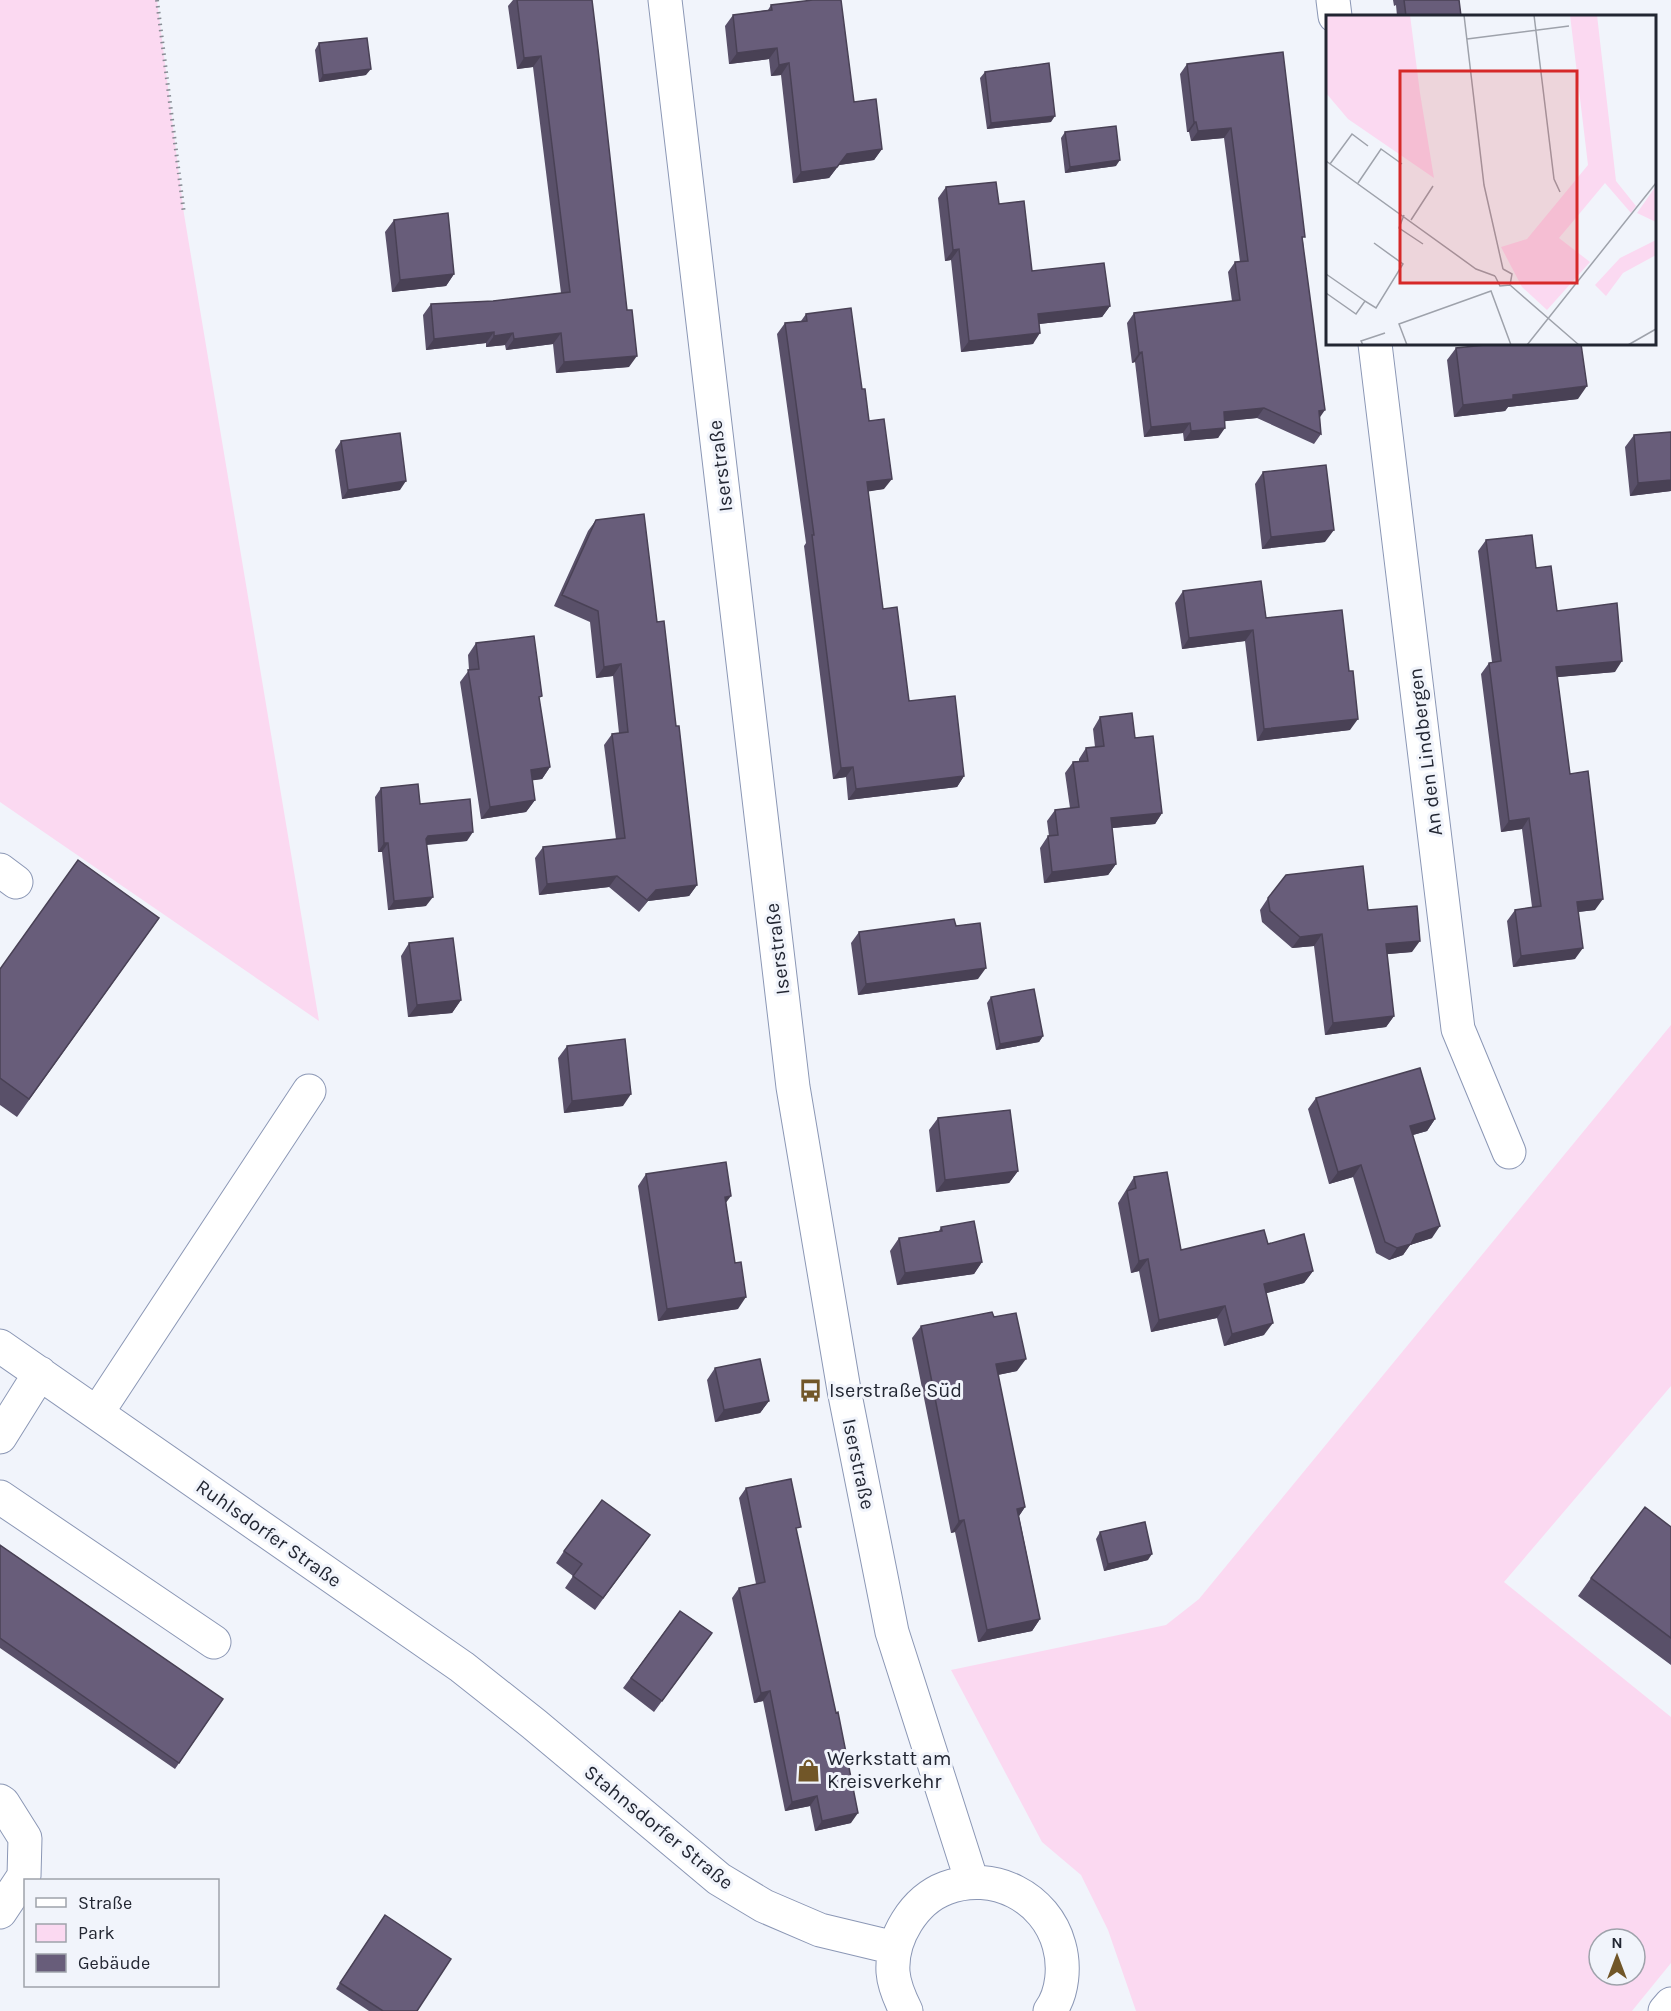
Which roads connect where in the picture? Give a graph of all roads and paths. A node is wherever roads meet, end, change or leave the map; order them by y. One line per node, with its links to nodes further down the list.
1 (158, 0): 5 (path)
2 (665, 0): 17 (street, Iserstraße)
3 (1334, 0): 4 (street)
4 (1335, 15)
5 (184, 214)
6 (1375, 345): 8 (street, An den Lindbergen)
7 (309, 1091): 11 (street)
8 (1509, 1152)
9 (0, 1346): 10 (street, Ruhlsdorfer Straße)
10 (40, 1373): 11 (street, Ruhlsdorfer Straße); 12 (street)
11 (97, 1413): 15 (street, Ruhlsdorfer Straße)
12 (0, 1437)
13 (0, 1497): 14 (street)
14 (214, 1642)
15 (534, 1724): 19 (street, Stahnsdorfer Straße)
16 (0, 1801): 18 (street)
17 (972, 1882): 19 (street); 22 (street)
18 (0, 1912)
19 (895, 1948): 21 (street)
20 (1671, 2004): 23 (street)
21 (906, 2011)
22 (1050, 2011)
23 (1665, 2011)

